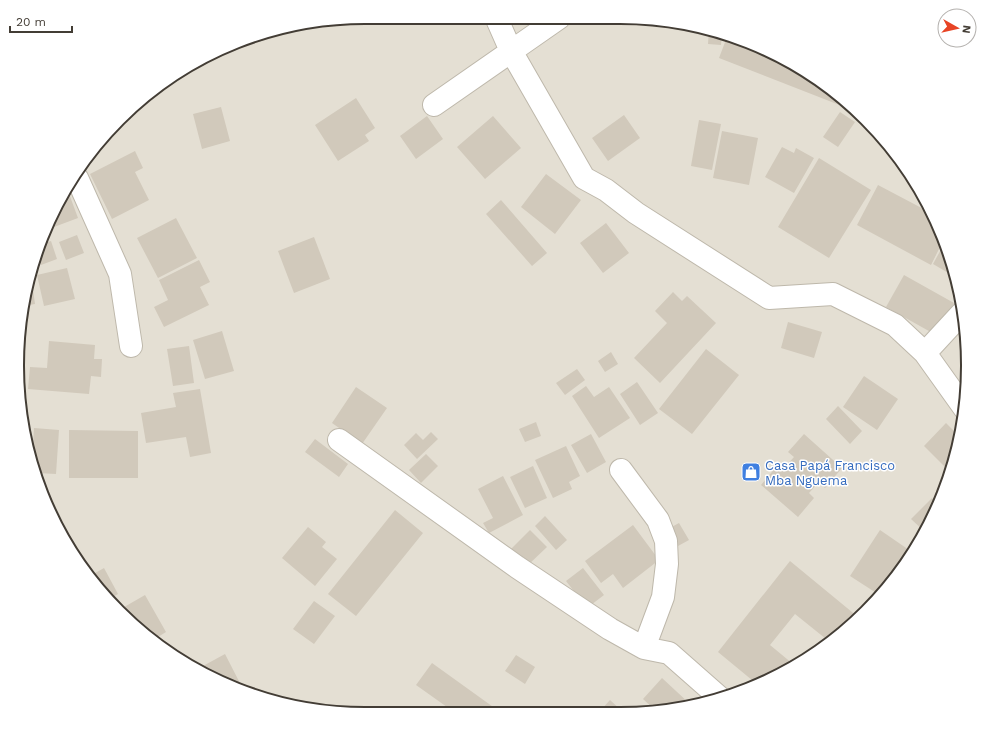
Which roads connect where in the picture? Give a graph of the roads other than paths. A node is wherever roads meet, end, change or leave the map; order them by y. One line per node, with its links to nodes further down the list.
1 (499, 24): 3 (street)
2 (550, 24): 3 (street)
3 (511, 51): 4 (street); 8 (street)
4 (434, 105)
5 (79, 181): 7 (street)
6 (957, 318): 8 (street)
7 (131, 346)
8 (925, 353): 9 (street)
9 (959, 401)
10 (339, 440): 12 (street)
11 (621, 470): 12 (street)
12 (644, 648): 13 (street)
13 (715, 693)

